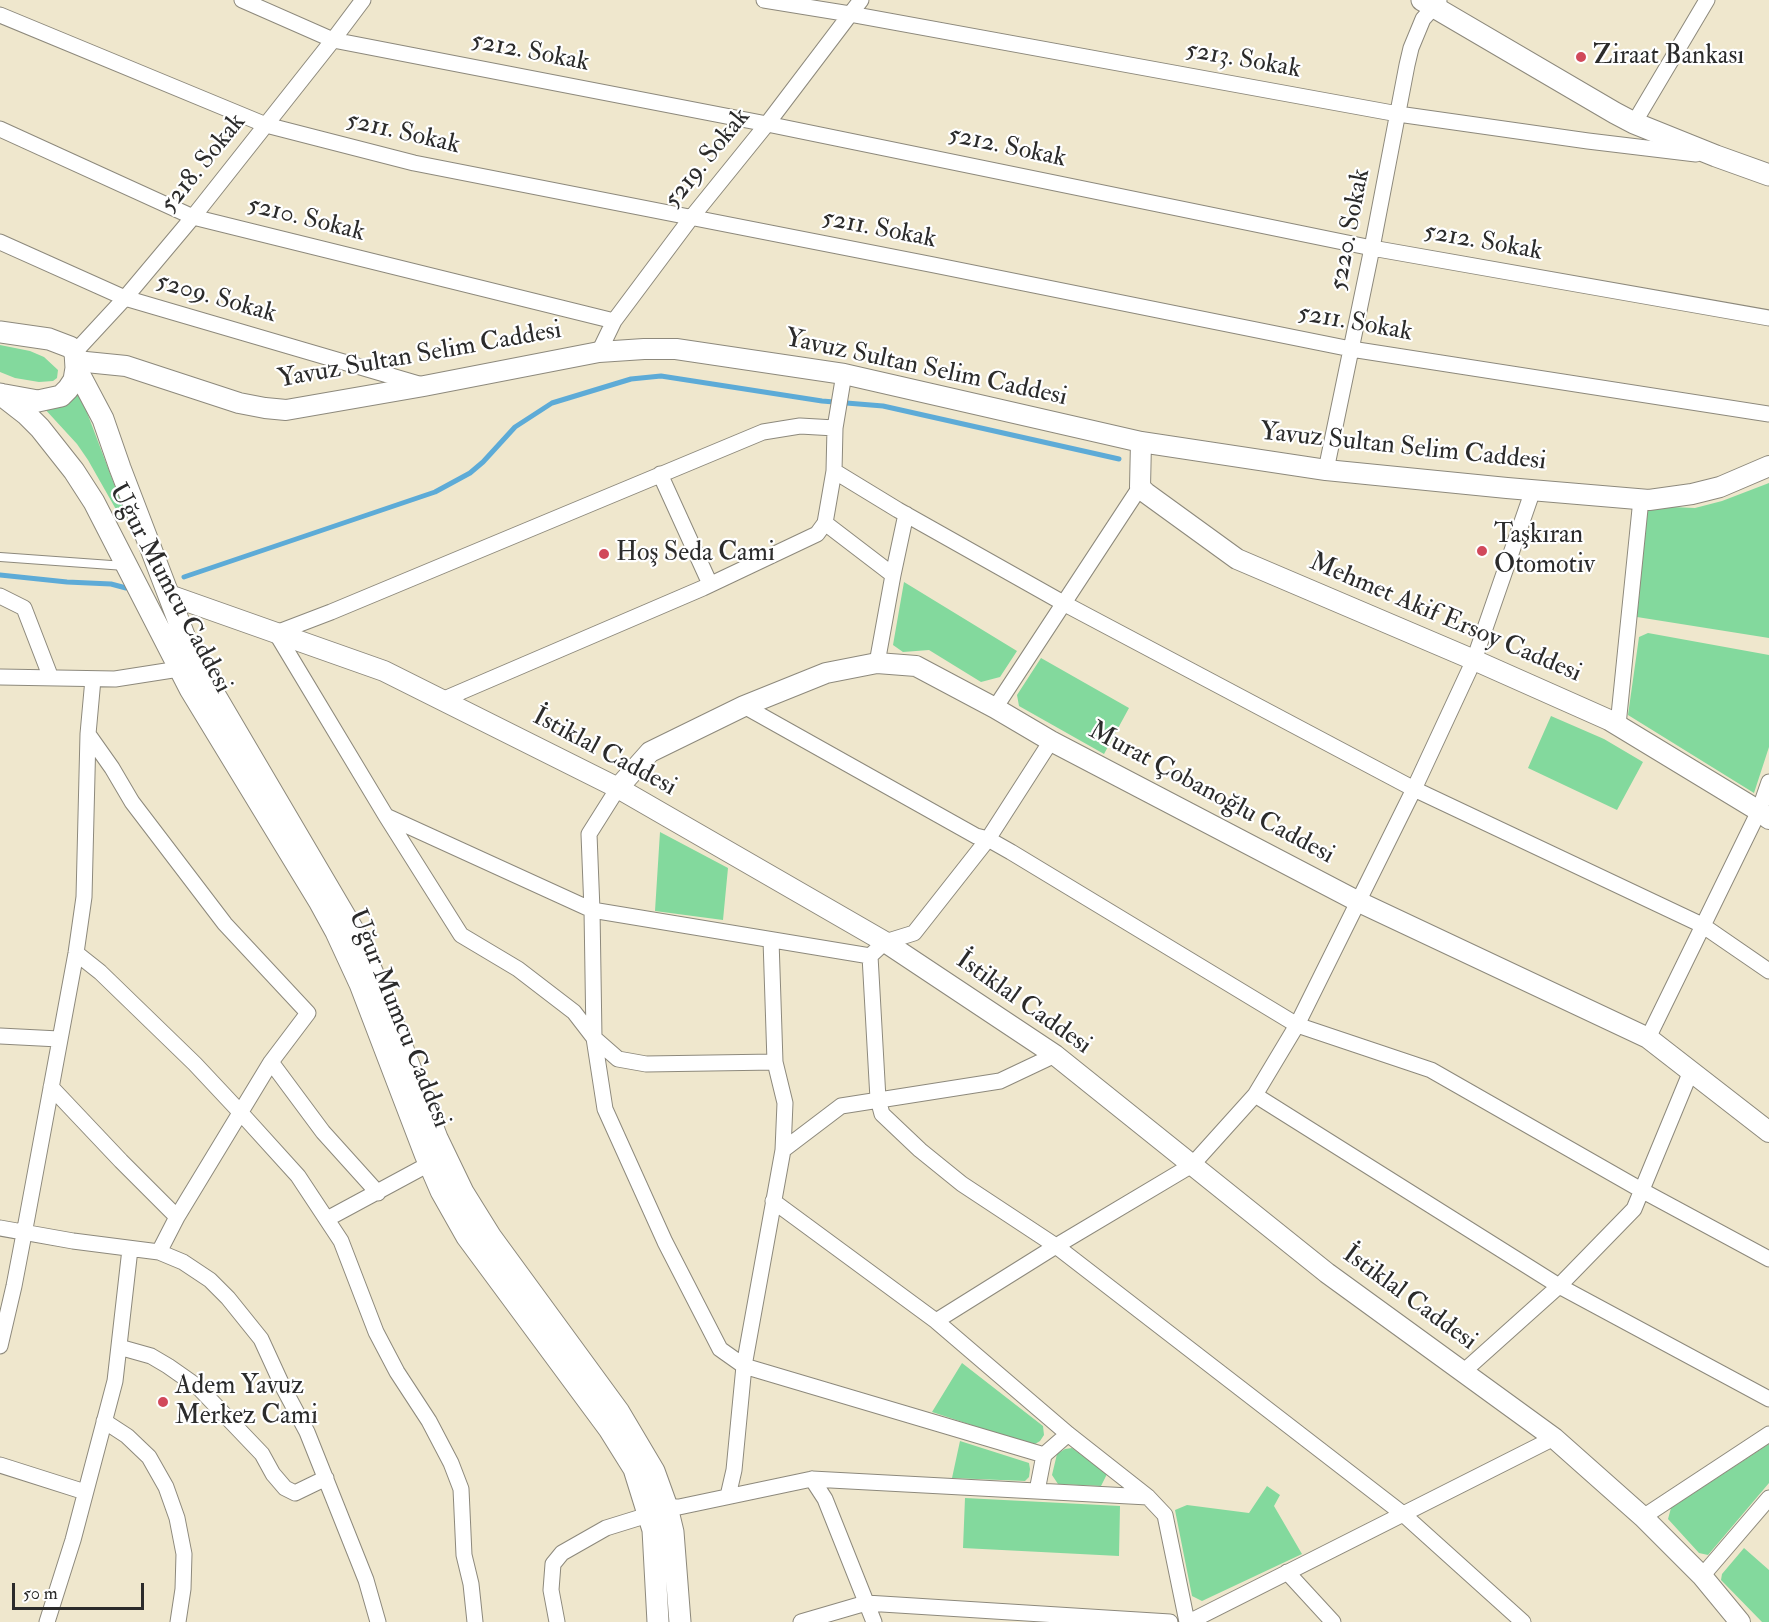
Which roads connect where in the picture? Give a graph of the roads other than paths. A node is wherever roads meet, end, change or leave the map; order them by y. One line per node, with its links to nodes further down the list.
1 (242, 0): 9 (street, 5212. Sokak)
2 (363, 0): 9 (street, 5218. Sokak)
3 (764, 0): 7 (street, 5213. Sokak)
4 (861, 0): 7 (street, 5219. Sokak)
5 (1707, 0): 11 (street)
6 (1432, 2): 10 (street, 5220. Sokak); 11 (main road)
7 (850, 14): 10 (street, 5213. Sokak); 12 (street, 5219. Sokak)
8 (0, 15): 13 (street, 5211. Sokak)
9 (333, 40): 12 (street, 5212. Sokak); 13 (street, 5218. Sokak)
10 (1398, 114): 15 (street, 5213. Sokak); 20 (street, 5220. Sokak)
11 (1634, 123): 15 (main road)
12 (767, 124): 18 (street, 5219. Sokak); 20 (street, 5212. Sokak)
13 (266, 125): 17 (street, 5218. Sokak); 18 (street, 5211. Sokak)
14 (0, 129): 17 (street, 5210. Sokak)
15 (1716, 156): 16 (main road)
16 (1769, 175)
17 (193, 218): 21 (street, 5218. Sokak); 23 (street, 5210. Sokak)
18 (691, 218): 23 (street, 5219. Sokak); 25 (street, 5211. Sokak)
19 (0, 242): 21 (street, 5209. Sokak)
20 (1372, 248): 22 (street, 5212. Sokak); 25 (street, 5220. Sokak)
21 (125, 298): 27 (street, 5218. Sokak); 29 (street, 5209. Sokak)
22 (1769, 318)
23 (614, 321): 26 (street, 5219. Sokak)
24 (0, 332): 27 (main road, Yavuz Sultan Selim Caddesi)
25 (1351, 350): 31 (street, 5211. Sokak); 35 (street, 5220. Sokak)
26 (599, 352): 28 (street, Yavuz Sultan Selim Caddesi); 29 (street, Yavuz Sultan Selim Caddesi)
27 (76, 360): 29 (street, Yavuz Sultan Selim Caddesi); 30 (main road); 47 (main road, Uğur Mumcu Caddesi)
28 (843, 382): 32 (street); 33 (street, Yavuz Sultan Selim Caddesi)
29 (424, 386)
30 (0, 394): 44 (main road, Uğur Mumcu Caddesi)
31 (1769, 414)
32 (836, 421): 36 (street); 37 (street)
33 (1141, 442): 35 (street, Yavuz Sultan Selim Caddesi); 38 (street)
34 (1769, 466): 40 (street, Yavuz Sultan Selim Caddesi)
35 (1326, 470): 39 (street, Yavuz Sultan Selim Caddesi)
36 (834, 471): 41 (street); 42 (street)
37 (660, 474): 46 (street); 50 (street)
38 (1140, 486): 49 (street); 51 (street, Mehmet Akif Ersoy Caddesi)
39 (1533, 490): 40 (street, Yavuz Sultan Selim Caddesi); 51 (street)
40 (1641, 499): 60 (street)
41 (906, 514): 45 (street); 49 (street)
42 (825, 523): 45 (street); 46 (street)
43 (0, 558): 44 (lane)
44 (126, 566): 53 (main road, Uğur Mumcu Caddesi)
45 (893, 575): 52 (street)
46 (710, 584): 57 (street)
47 (169, 595): 50 (street, İstiklal Caddesi); 126 (main road, Uğur Mumcu Caddesi)
48 (0, 596): 55 (street)
49 (1065, 604): 59 (street); 65 (street)
50 (276, 633): 57 (street, İstiklal Caddesi); 67 (street)
51 (1474, 660): 60 (street, Mehmet Akif Ersoy Caddesi); 65 (street)
52 (877, 663): 58 (street, Murat Çobanoğlu Caddesi); 59 (street, Murat Çobanoğlu Caddesi)
53 (179, 669): 56 (street); 92 (main road, Uğur Mumcu Caddesi)
54 (0, 678): 55 (street)
55 (51, 678): 56 (street)
56 (93, 679): 61 (street)
57 (442, 700): 64 (street, İstiklal Caddesi)
58 (744, 705): 64 (street, Murat Çobanoğlu Caddesi); 68 (street)
59 (995, 708): 62 (street, Murat Çobanoğlu Caddesi)
60 (1618, 725): 66 (street, Mehmet Akif Ersoy Caddesi)
61 (88, 734): 74 (street); 83 (street)
62 (1051, 741): 68 (street); 69 (street, Murat Çobanoğlu Caddesi)
63 (1769, 782): 66 (street)
64 (618, 788): 70 (street); 73 (street, İstiklal Caddesi)
65 (1414, 789): 69 (street); 71 (street)
66 (1764, 815): 71 (street)
67 (386, 816): 70 (street); 79 (street)
68 (988, 839): 73 (street); 77 (street)
69 (1359, 902): 77 (street); 80 (street, Murat Çobanoğlu Caddesi)
70 (592, 910): 72 (street); 79 (street)
71 (1702, 925): 76 (street); 80 (street)
72 (771, 940): 75 (street); 84 (street)
73 (885, 942): 75 (street); 82 (street, İstiklal Caddesi)
74 (76, 953): 81 (street); 89 (street)
75 (870, 956): 88 (street)
76 (1769, 971)
77 (1297, 1025): 87 (street); 94 (street)
78 (0, 1036): 81 (street)
79 (594, 1038): 84 (street); 110 (street)
80 (1648, 1038): 85 (street, Murat Çobanoğlu Caddesi)
81 (59, 1039): 86 (street)
82 (1055, 1055): 88 (street); 93 (street, İstiklal Caddesi)
83 (271, 1062): 89 (street); 95 (street)
84 (775, 1062): 91 (street)
85 (1691, 1071): 90 (street, Murat Çobanoğlu Caddesi); 94 (street)
86 (51, 1087): 97 (street); 100 (street)
87 (1255, 1095): 93 (street); 105 (street)
88 (878, 1099): 91 (street); 101 (street)
89 (240, 1112): 97 (street); 98 (street)
90 (1769, 1132)
91 (783, 1150): 96 (street)
92 (429, 1164): 95 (street); 126 (main road, Uğur Mumcu Caddesi)
93 (1192, 1165): 101 (street); 111 (street, İstiklal Caddesi)
94 (1643, 1191): 104 (street); 105 (street)
95 (378, 1193): 98 (street)
96 (773, 1201): 107 (street); 110 (street)
97 (177, 1217): 103 (street)
98 (327, 1219): 135 (street)
99 (0, 1228): 100 (street)
100 (24, 1234): 102 (street); 106 (street)
101 (1056, 1246): 107 (street); 127 (street)
102 (130, 1249): 103 (street); 109 (street)
103 (159, 1252): 119 (street)
104 (1769, 1259)
105 (1559, 1286): 111 (street); 112 (street)
106 (3, 1318): 108 (street)
107 (936, 1321): 114 (street)
108 (0, 1346)
109 (119, 1347): 113 (street); 119 (street)
110 (744, 1366): 117 (street); 123 (street)
111 (1463, 1372): 116 (street, İstiklal Caddesi)
112 (1769, 1399)
113 (104, 1420): 122 (street); 133 (street)
114 (1068, 1434): 117 (street); 124 (street)
115 (1769, 1434): 128 (street)
116 (1554, 1438): 127 (street); 128 (street, İstiklal Caddesi)
117 (1044, 1455): 121 (street)
118 (0, 1466): 122 (street)
119 (326, 1478): 134 (street)
120 (812, 1479): 121 (street); 123 (street); 131 (street)
121 (1037, 1491): 124 (street)
122 (85, 1492): 132 (street)
123 (728, 1496): 126 (street)
124 (1148, 1497): 142 (street)
125 (1769, 1498): 130 (street)
126 (657, 1511): 136 (street); 137 (main road, Uğur Mumcu Caddesi); 138 (main road, Uğur Mumcu Caddesi)
127 (1403, 1514): 129 (street); 144 (street)
128 (1643, 1517): 130 (street, İstiklal Caddesi)
129 (1287, 1572): 142 (street); 143 (street)
130 (1702, 1576): 145 (street, İstiklal Caddesi)
131 (866, 1604): 139 (street); 140 (street); 141 (street)
132 (47, 1622)
133 (178, 1622)
134 (378, 1622)
135 (475, 1622)
136 (557, 1622)
137 (658, 1622)
138 (680, 1622)
139 (801, 1622)
140 (874, 1622)
141 (1170, 1622)
142 (1188, 1622)
143 (1333, 1622)
144 (1523, 1622)
145 (1740, 1622)

